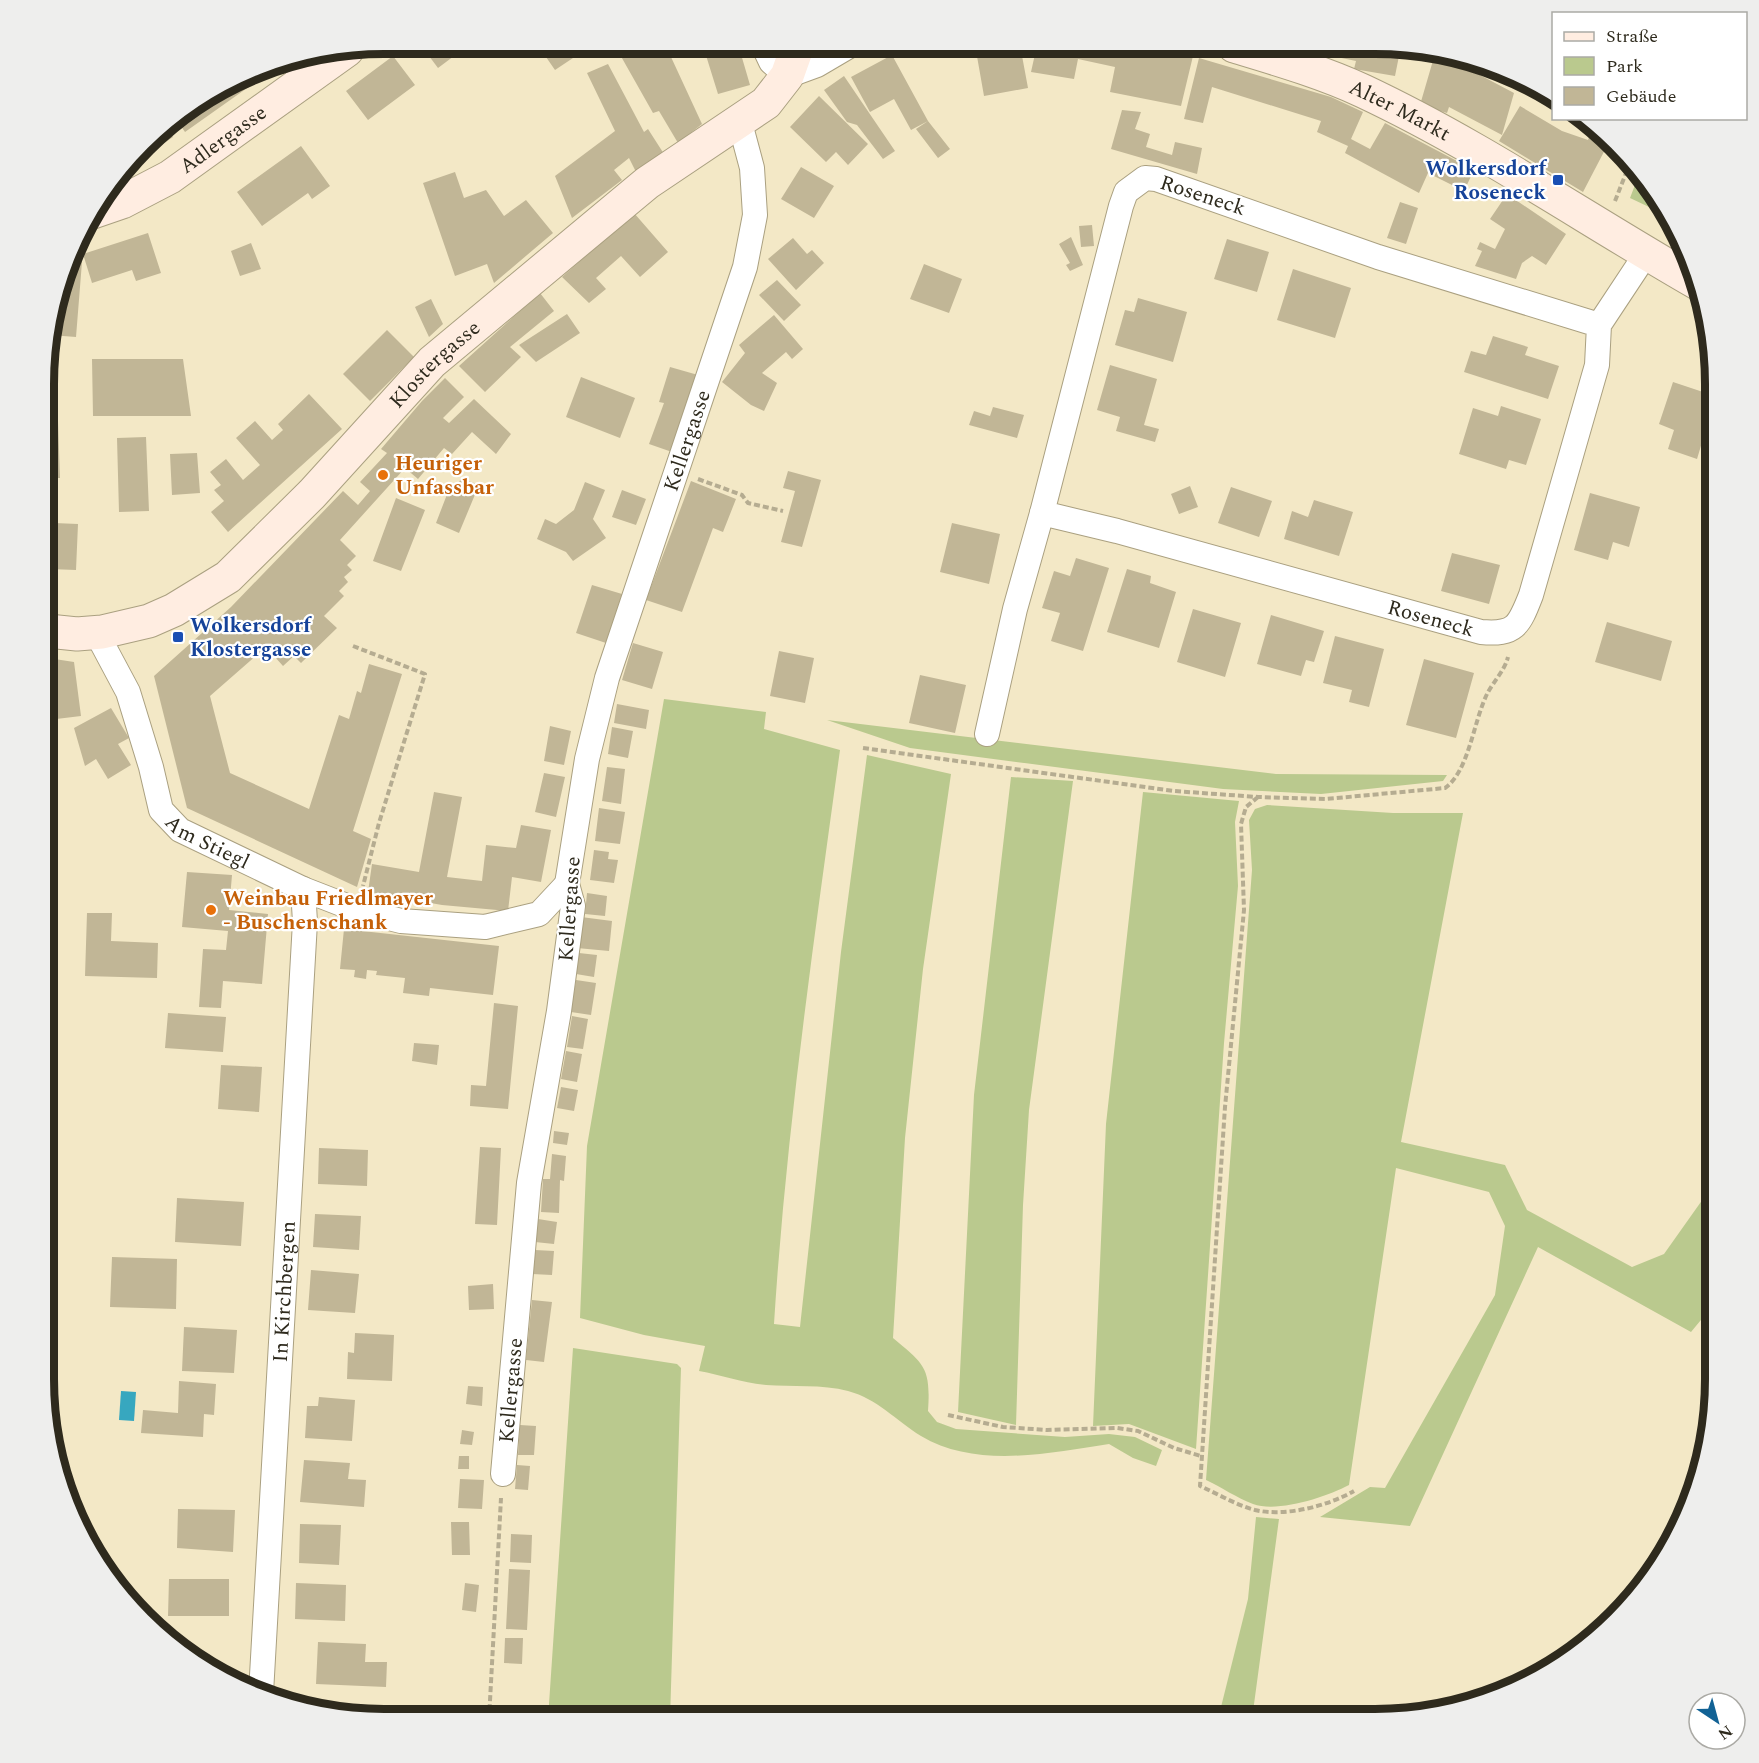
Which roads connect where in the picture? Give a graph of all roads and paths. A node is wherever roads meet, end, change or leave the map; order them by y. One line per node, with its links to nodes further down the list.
1 (767, 54): 6 (street)
2 (795, 54): 6 (street, Klostergasse)
3 (836, 54): 6 (street)
4 (1257, 54): 10 (street, Alter Markt)
5 (336, 58): 9 (street, Adlergasse)
6 (787, 76): 7 (street, Klostergasse)
7 (740, 123): 14 (street, Kellergasse); 19 (street, Klostergasse)
8 (1627, 171): 10 (path)
9 (106, 208)
10 (1605, 227): 11 (street, Alter Markt)
11 (1647, 254): 12 (street, Alter Markt); 13 (street)
12 (1687, 277)
13 (1599, 325): 16 (street, Roseneck); 17 (street)
14 (678, 472): 15 (path); 24 (street, Kellergasse)
15 (783, 511)
16 (1042, 513): 17 (street, Roseneck); 21 (street, Roseneck)
17 (1513, 629): 23 (path)
18 (54, 632): 19 (street, Klostergasse)
19 (96, 632): 25 (street, Am Stiegl)
20 (353, 646): 26 (path)
21 (987, 734)
22 (863, 748): 23 (path)
23 (1258, 797): 28 (path)
24 (567, 884): 26 (street, Am Stiegl); 29 (street, Kellergasse)
25 (303, 888): 26 (street, Am Stiegl); 31 (street, In Kirchbergen)
26 (357, 910)
27 (948, 1415): 28 (path)
28 (1201, 1456): 30 (path)
29 (502, 1474): 32 (path, Kellergasse)
30 (1354, 1491)
31 (261, 1685)
32 (490, 1709)

